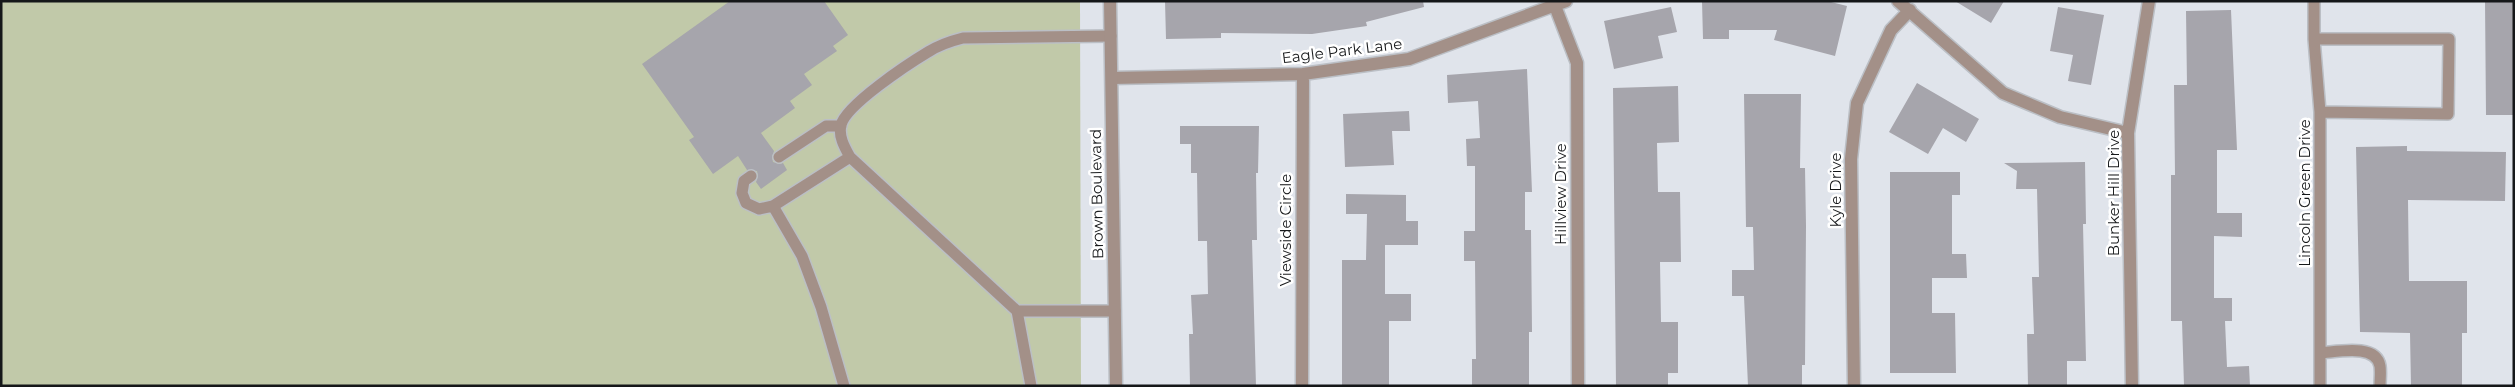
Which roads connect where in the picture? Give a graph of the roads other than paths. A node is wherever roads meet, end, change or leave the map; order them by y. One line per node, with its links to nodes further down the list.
1 (1110, 1): 7 (street, Brown Boulevard)
2 (1898, 1): 6 (street)
3 (2149, 1): 13 (street, Bunker Hill Drive)
4 (2314, 1): 8 (lane, Lincoln Green Drive)
5 (1560, 4): 9 (street, Eagle Park Lane); 25 (street, Hillview Drive)
6 (1910, 10): 13 (street); 26 (street, Kyle Drive)
7 (1111, 36): 10 (street, Brown Boulevard); 12 (lane)
8 (2314, 39): 11 (lane, Lincoln Green Drive); 11 (lane)
9 (1303, 74): 10 (street, Eagle Park Lane); 24 (street, Viewside Circle)
10 (1112, 78): 19 (street, Brown Boulevard)
11 (2320, 112): 20 (lane, Lincoln Green Drive)
12 (841, 126): 14 (lane); 15 (lane)
13 (2128, 133): 27 (street, Bunker Hill Drive)
14 (779, 157)
15 (850, 158): 17 (lane); 18 (lane)
16 (751, 176): 17 (lane)
17 (773, 206): 21 (lane)
18 (1017, 311): 19 (lane); 22 (lane)
19 (1116, 311): 23 (street, Brown Boulevard)
20 (2320, 353): 28 (lane, Lincoln Green Drive); 29 (lane)
21 (844, 386)
22 (1031, 386)
23 (1116, 386)
24 (1302, 386)
25 (1578, 386)
26 (1854, 386)
27 (2132, 386)
28 (2320, 386)
29 (2380, 386)

